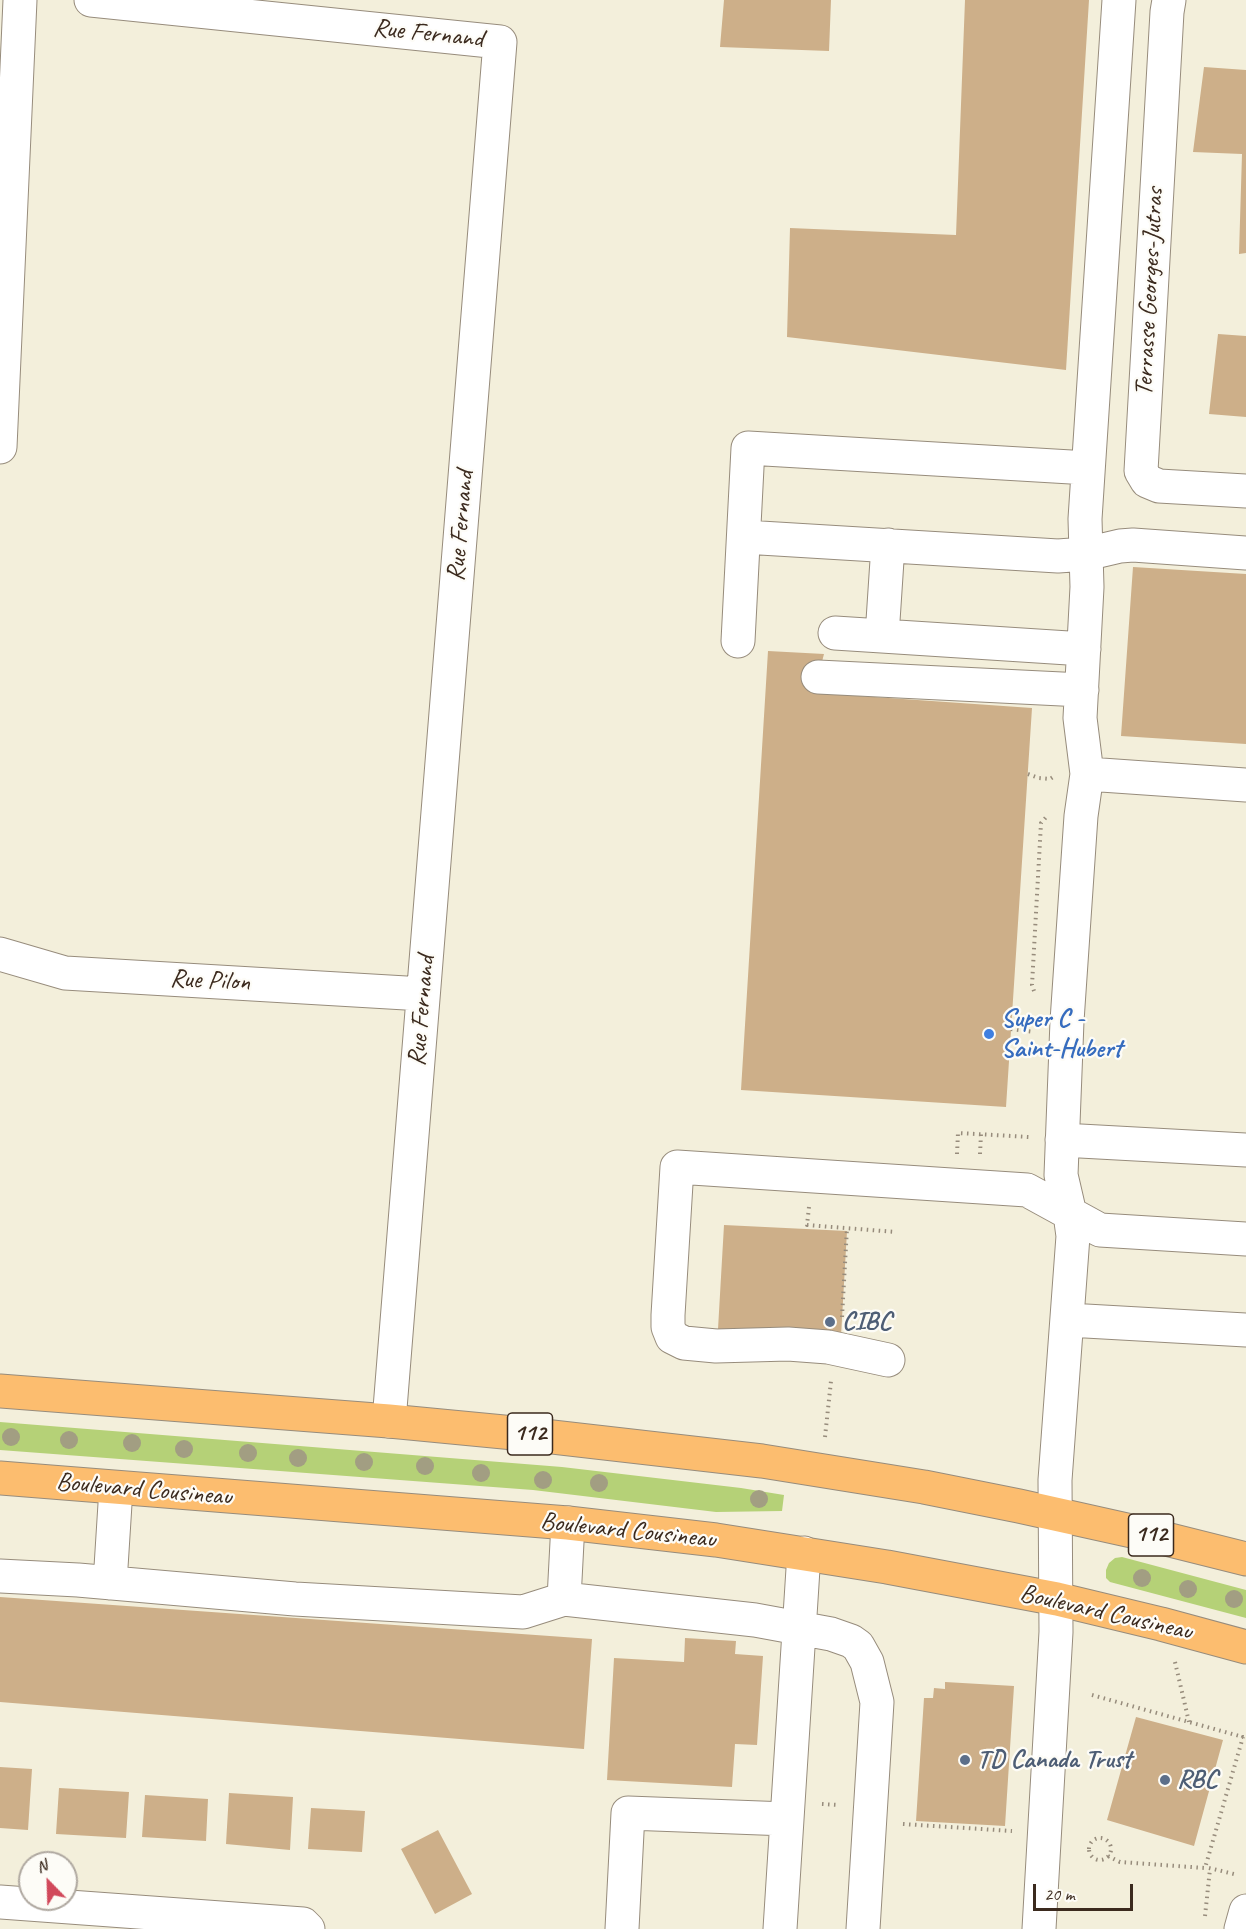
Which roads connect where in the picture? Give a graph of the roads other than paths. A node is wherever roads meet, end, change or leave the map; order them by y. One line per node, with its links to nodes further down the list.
1 (20, 0): 5 (street)
2 (91, 0): 21 (street, Rue Fernand)
3 (1119, 0): 6 (street)
4 (1169, 0): 7 (street, Terrasse Georges-Jutras)
5 (0, 447)
6 (1088, 468): 8 (street); 11 (street)
7 (1246, 491)
8 (744, 537): 9 (street); 14 (street)
9 (888, 545): 11 (street); 13 (street)
10 (1246, 553): 11 (street)
11 (1086, 554): 15 (street)
12 (835, 633): 13 (street)
13 (882, 636): 15 (street)
14 (738, 641)
15 (1084, 649): 17 (street)
16 (818, 677): 17 (street)
17 (1082, 690): 18 (street)
18 (1073, 774): 19 (street); 22 (street)
19 (1246, 785)
20 (0, 954): 21 (street, Rue Pilon)
21 (423, 994): 30 (street, Rue Fernand)
22 (1049, 1139): 23 (street); 24 (street)
23 (1246, 1150)
24 (1070, 1214): 25 (street); 26 (street); 28 (street)
25 (1246, 1239)
26 (1068, 1320): 27 (street); 33 (street)
27 (1246, 1330)
28 (888, 1360)
29 (0, 1391): 30 (main road, 112)
30 (389, 1421): 33 (main road, 112)
31 (0, 1479): 32 (main road, Boulevard Cousineau)
32 (116, 1488): 34 (main road, Boulevard Cousineau); 38 (street)
33 (1055, 1513): 36 (main road, 112); 40 (street)
34 (568, 1523): 35 (main road, Boulevard Cousineau); 39 (street)
35 (804, 1553): 40 (main road, Boulevard Cousineau); 41 (street)
36 (1246, 1559)
37 (0, 1576): 38 (street)
38 (110, 1583): 39 (street)
39 (564, 1599): 41 (street)
40 (1057, 1599): 42 (main road, Boulevard Cousineau); 50 (street)
41 (799, 1629): 43 (street); 49 (street)
42 (1246, 1647)
43 (787, 1819): 47 (street); 48 (street)
44 (0, 1902): 46 (street)
45 (1246, 1911): 51 (street)
46 (308, 1929)
47 (622, 1929)
48 (780, 1929)
49 (863, 1929)
50 (1039, 1929)
51 (1241, 1929)

